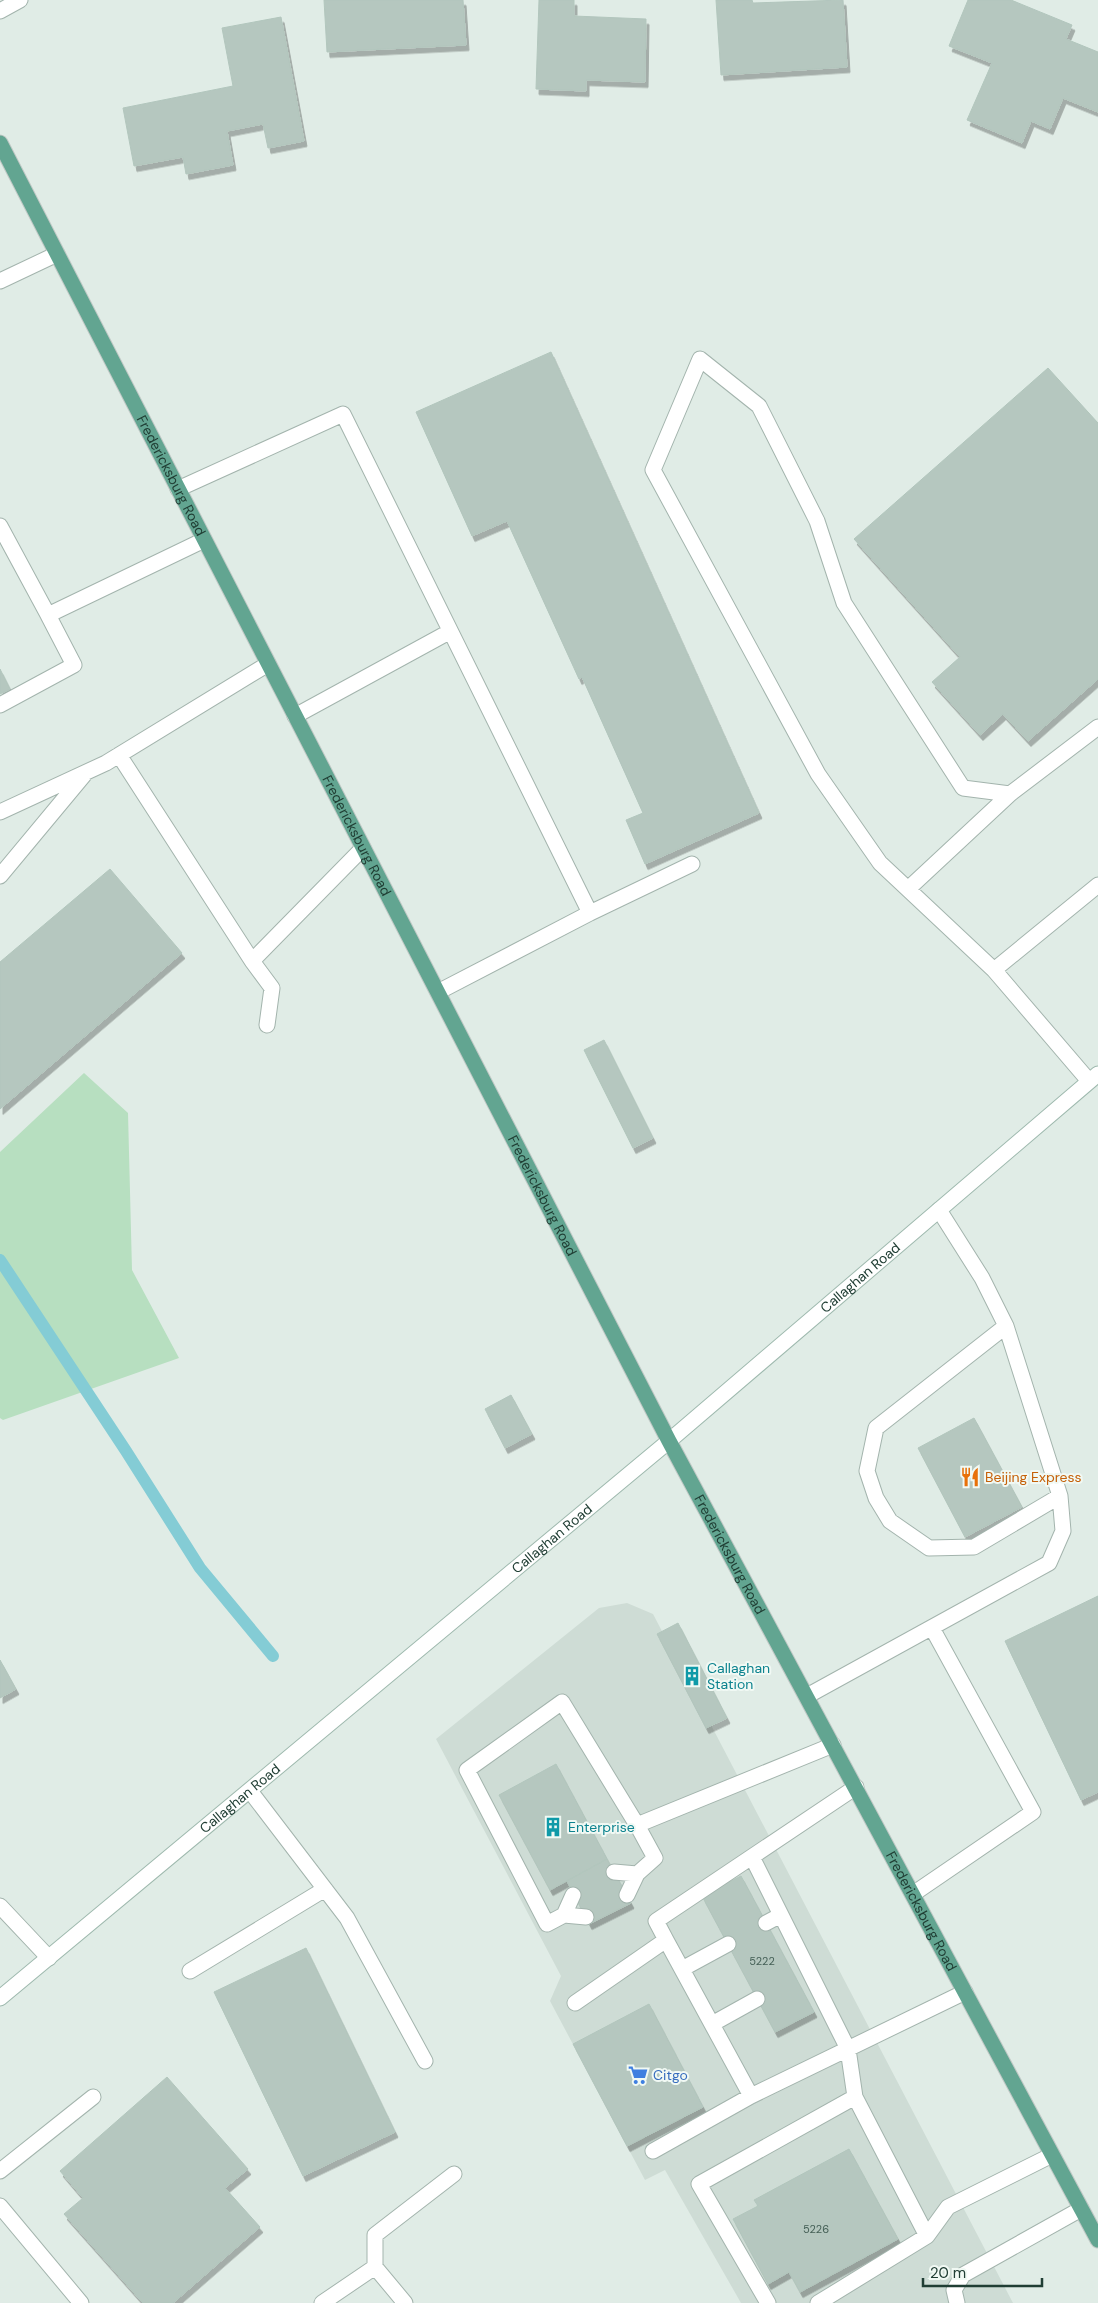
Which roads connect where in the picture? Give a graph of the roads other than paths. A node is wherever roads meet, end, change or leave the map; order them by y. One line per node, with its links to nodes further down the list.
1 (20, 0): 2 (main road)
2 (0, 11)
3 (0, 143): 4 (main road, Fredericksburg Road)
4 (57, 254): 5 (main road); 6 (main road, Fredericksburg Road)
5 (0, 281)
6 (178, 489): 8 (main road, Fredericksburg Road); 10 (main road)
7 (0, 526): 9 (main road)
8 (204, 540): 9 (main road); 11 (main road, Fredericksburg Road)
9 (48, 615): 12 (main road)
10 (449, 632): 13 (main road); 24 (main road)
11 (268, 664): 13 (main road, Fredericksburg Road); 15 (main road)
12 (0, 705)
13 (295, 716): 19 (main road, Fredericksburg Road)
14 (1098, 727): 17 (main road)
15 (119, 755): 16 (main road); 25 (main road)
16 (86, 772): 18 (main road); 21 (main road)
17 (1010, 794): 23 (main road); 23 (main road)
18 (0, 812)
19 (363, 848): 25 (main road); 27 (main road, Fredericksburg Road)
20 (692, 864): 24 (main road)
21 (0, 876)
22 (1098, 885): 26 (main road)
23 (908, 889): 26 (main road)
24 (590, 913): 27 (main road)
25 (252, 961): 28 (main road)
26 (994, 970): 29 (main road)
27 (438, 992): 32 (main road, Fredericksburg Road)
28 (268, 1024)
29 (1094, 1077): 30 (main road, Callaghan Road)
30 (939, 1210): 31 (main road); 32 (main road, Callaghan Road)
31 (1006, 1326): 33 (main road); 33 (main road)
32 (669, 1442): 35 (main road, Fredericksburg Road); 38 (main road, Callaghan Road)
33 (1060, 1496): 34 (main road)
34 (932, 1628): 35 (main road); 44 (main road)
35 (807, 1696): 36 (main road, Fredericksburg Road)
36 (833, 1745): 37 (main road, Fredericksburg Road); 39 (main road)
37 (856, 1787): 40 (main road); 44 (main road, Fredericksburg Road)
38 (250, 1791): 43 (main road); 54 (main road, Callaghan Road)
39 (637, 1824): 42 (main road); 48 (main road)
40 (752, 1857): 49 (main road); 52 (main road)
41 (614, 1872): 42 (main road)
42 (637, 1874): 46 (main road)
43 (325, 1889): 56 (main road); 63 (main road)
44 (912, 1894): 57 (main road, Fredericksburg Road)
45 (573, 1895): 48 (main road)
46 (627, 1895)
47 (0, 1906): 54 (main road)
48 (564, 1915): 50 (main road)
49 (781, 1915): 51 (main road); 62 (main road)
50 (586, 1917)
51 (766, 1923)
52 (666, 1940): 55 (main road); 60 (main road)
53 (728, 1944): 55 (main road)
54 (49, 1958): 58 (main road, Callaghan Road)
55 (682, 1969): 61 (main road)
56 (190, 1970)
57 (965, 1992): 62 (main road); 68 (main road, Fredericksburg Road)
58 (0, 1998)
59 (757, 1999): 61 (main road)
60 (576, 2004)
61 (712, 2024): 64 (main road)
62 (848, 2049): 64 (main road); 66 (main road)
63 (425, 2061)
64 (751, 2096): 67 (main road)
65 (93, 2097): 69 (main road)
66 (855, 2097): 73 (main road); 79 (main road)
67 (653, 2151)
68 (1052, 2155): 72 (main road, Fredericksburg Road); 73 (main road)
69 (0, 2171)
70 (454, 2174): 75 (main road)
71 (0, 2206): 76 (main road)
72 (1081, 2209): 74 (main road, Fredericksburg Road); 81 (main road)
73 (927, 2236): 80 (main road)
74 (1098, 2240)
75 (375, 2267): 77 (main road); 78 (main road)
76 (81, 2303)
77 (322, 2303)
78 (405, 2303)
79 (768, 2303)
80 (818, 2303)
81 (957, 2303)

